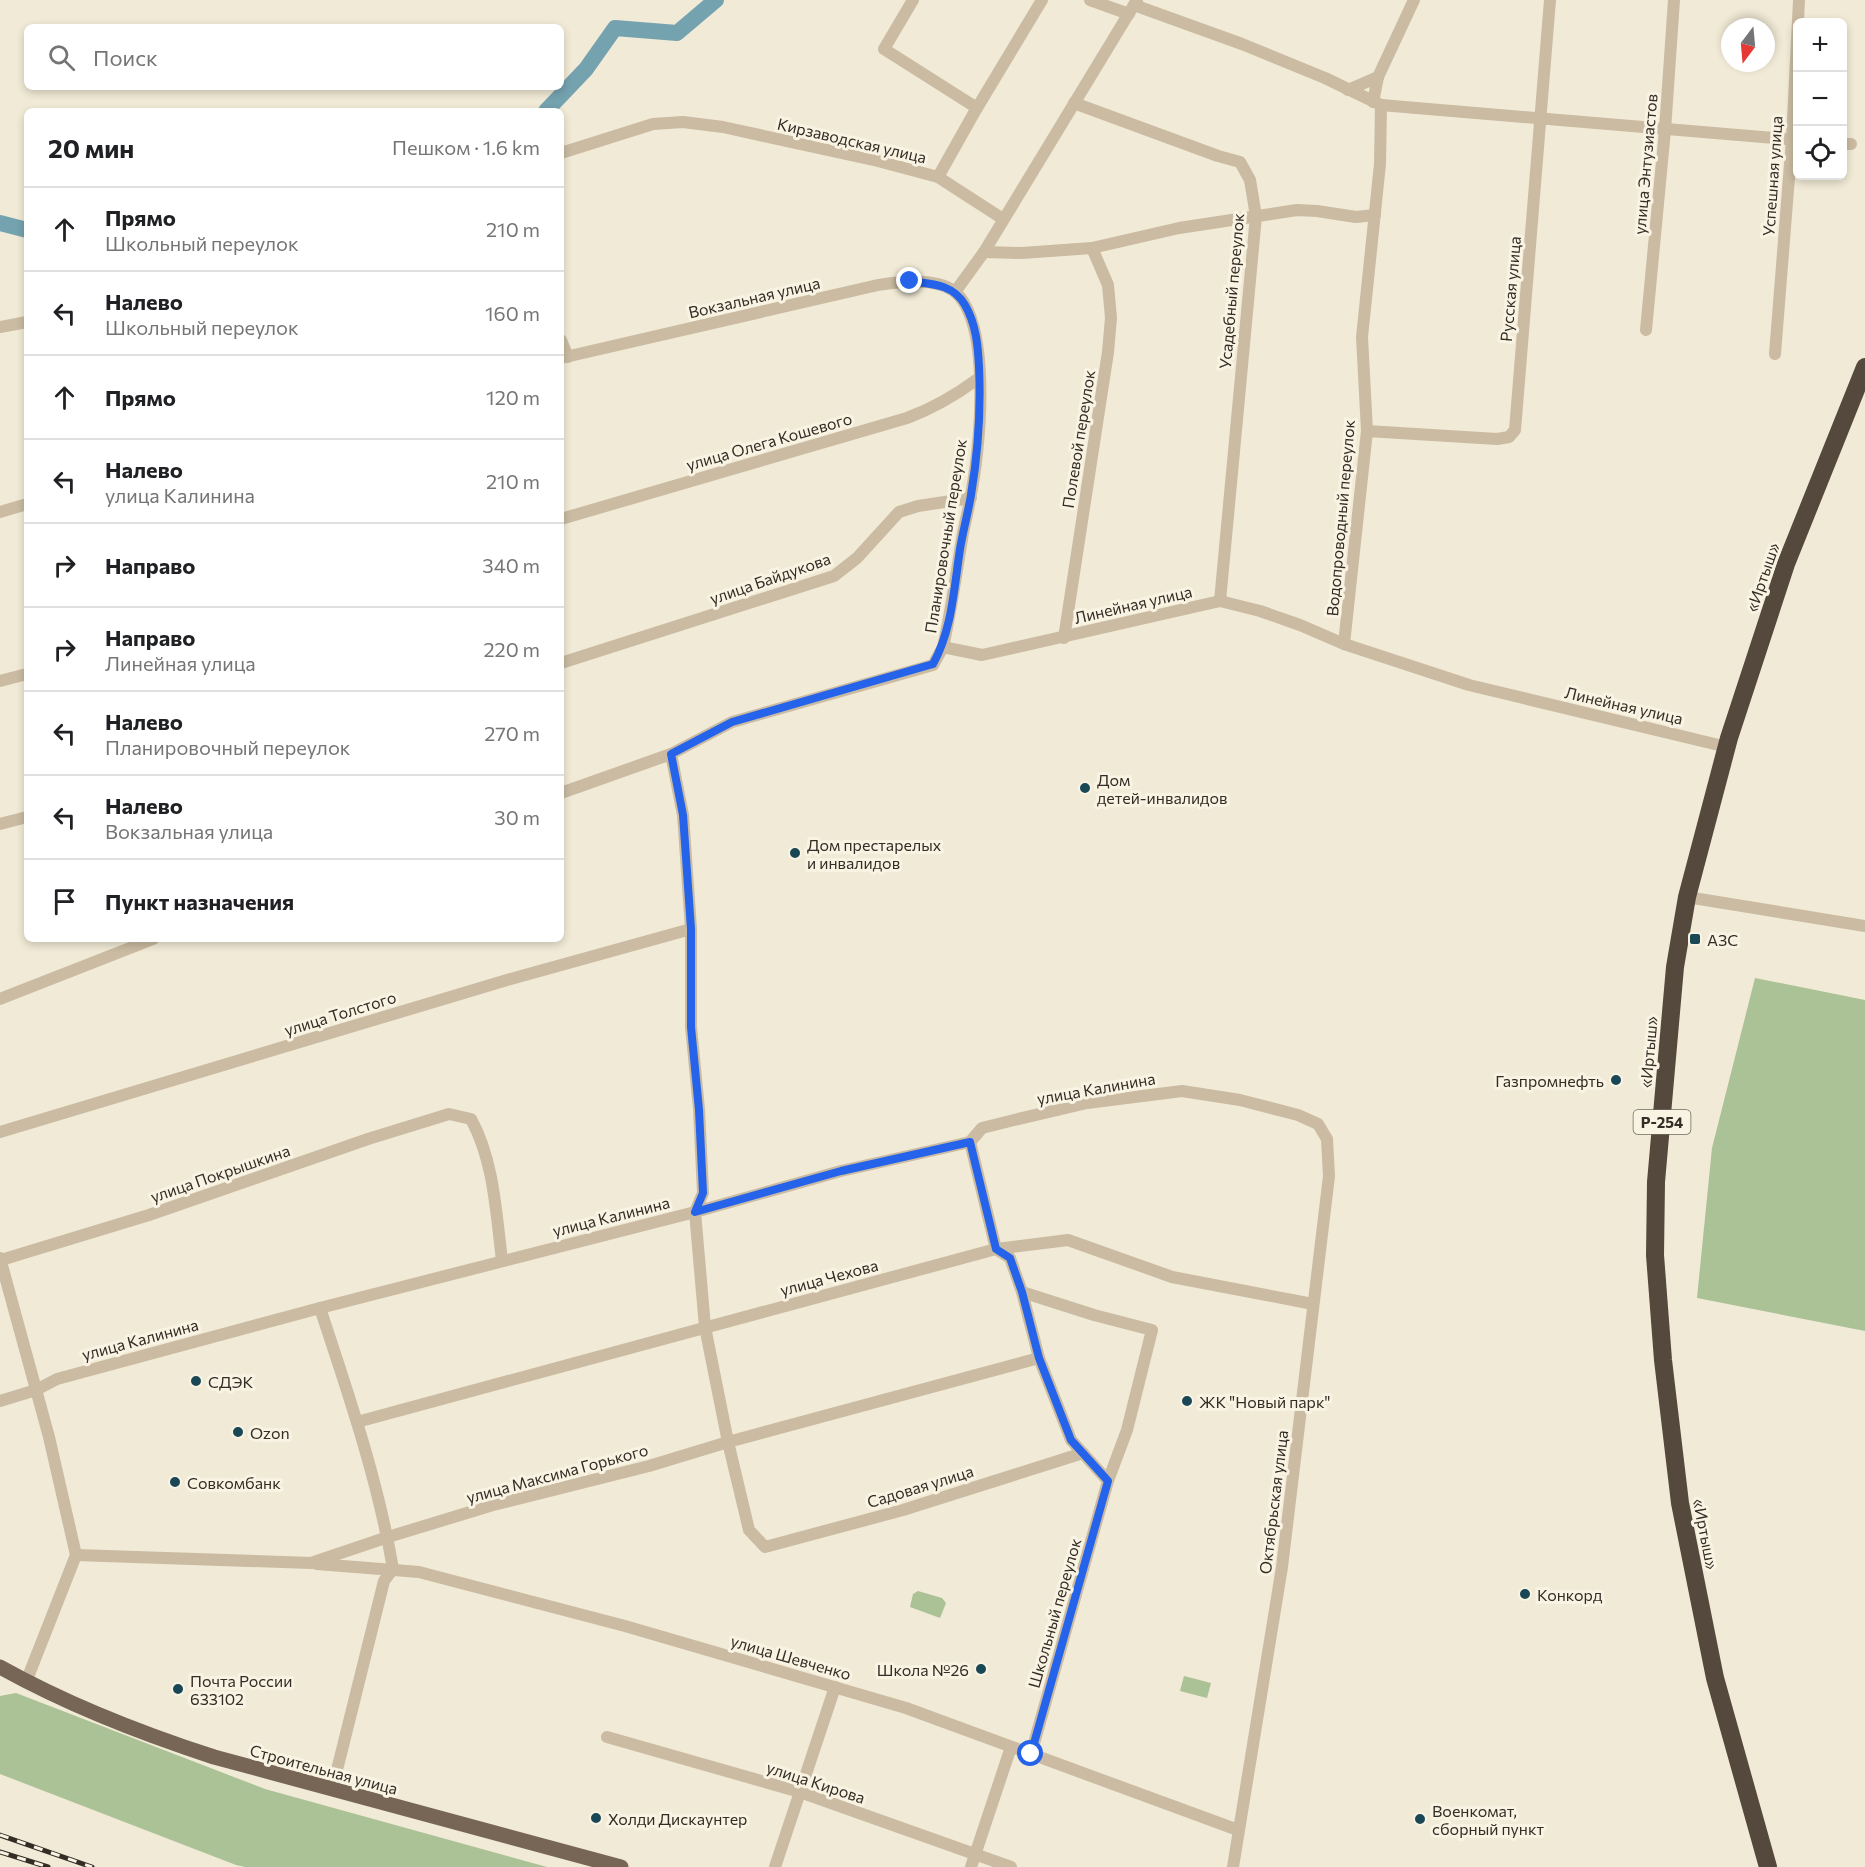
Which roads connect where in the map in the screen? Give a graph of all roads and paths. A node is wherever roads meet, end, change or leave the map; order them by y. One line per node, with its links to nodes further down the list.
1 (913, 0): 13 (street)
2 (1042, 0): 13 (street)
3 (1090, 0): 8 (street)
4 (1414, 0): 9 (street, Водопроводный переулок)
5 (1550, 0): 14 (street, Русская улица)
6 (1674, 0): 16 (street, улица Энтузиастов)
7 (1799, 0): 15 (street, Успешная улица)
8 (1133, 6): 10 (street); 11 (street)
9 (1378, 76): 10 (street); 12 (street, Водопроводный переулок)
10 (1348, 90): 12 (street)
11 (1074, 103): 22 (street, Усадебный переулок); 23 (street)
12 (1377, 104): 14 (street); 21 (street, Водопроводный переулок)
13 (977, 108): 20 (street)
14 (1541, 119): 16 (street); 34 (street, Русская улица)
15 (1795, 126)
16 (1665, 130): 17 (street); 29 (street, улица Энтузиастов)
17 (1793, 139)
18 (564, 152): 20 (street, Кирзаводская улица)
19 (1793, 160): 30 (street, Успешная улица)
20 (938, 177): 23 (street, Кирзаводская улица)
21 (1375, 215): 22 (street); 34 (street, Водопроводный переулок)
22 (1256, 216): 24 (street); 39 (street, Усадебный переулок)
23 (1003, 219): 25 (street)
24 (1092, 248): 25 (street); 40 (street, Полевой переулок)
25 (984, 252): 26 (street)
26 (955, 292): 31 (street, Вокзальная улица); 33 (street, Планировочный переулок)
27 (24, 323): 28 (street)
28 (0, 327)
29 (1646, 330)
30 (1775, 354)
31 (565, 358)
32 (1865, 367): 46 (highway, «Иртыш» / Р-254)
33 (979, 378): 35 (street, Планировочный переулок); 38 (street, улица Олега Кошевого)
34 (1367, 431): 41 (street, Водопроводный переулок)
35 (971, 498): 42 (street, Планировочный переулок); 43 (street, улица Байдукова)
36 (24, 505): 37 (street)
37 (0, 512)
38 (564, 518)
39 (1220, 601): 40 (street, Линейная улица); 41 (street, Линейная улица)
40 (1064, 638): 42 (street, Линейная улица)
41 (1344, 645): 46 (street, Линейная улица)
42 (943, 647): 47 (street)
43 (564, 662)
44 (24, 675): 45 (street)
45 (0, 681)
46 (1727, 747): 51 (highway, «Иртыш» / Р-254)
47 (671, 754): 48 (street); 53 (street)
48 (564, 792)
49 (24, 818): 50 (street)
50 (0, 824)
51 (1687, 897): 52 (street); 92 (highway, «Иртыш» / Р-254)
52 (1865, 926)
53 (691, 929): 56 (street, улица Толстого); 59 (street)
54 (145, 942): 55 (street)
55 (0, 999)
56 (0, 1132)
57 (1327, 1139): 58 (street, улица Калинина); 64 (street, Октябрьская улица)
58 (970, 1142): 59 (street, улица Калинина); 60 (street)
59 (695, 1212): 62 (street, улица Калинина); 66 (street)
60 (996, 1249): 63 (street); 64 (street, улица Чехова); 66 (street, улица Чехова)
61 (1, 1259): 62 (street, улица Покрышкина); 68 (street)
62 (502, 1260): 65 (street, улица Калинина)
63 (1022, 1292): 67 (street); 73 (street, Школьный переулок)
64 (1313, 1304): 86 (street, Октябрьская улица)
65 (320, 1308): 68 (street, улица Калинина); 70 (street)
66 (705, 1327): 70 (street, улица Чехова); 71 (street)
67 (1039, 1358): 71 (street, улица Максима Горького); 72 (street)
68 (36, 1390): 69 (street, улица Калинина); 75 (street)
69 (0, 1401)
70 (357, 1422): 74 (street)
71 (728, 1442): 72 (street, Садовая улица); 74 (street, улица Максима Горького)
72 (1083, 1453): 73 (street)
73 (1108, 1481): 83 (street, Школьный переулок)
74 (388, 1537): 76 (street, улица Максима Горького); 77 (street)
75 (76, 1555): 76 (street, улица Максима Горького); 79 (street)
76 (311, 1563): 77 (street, улица Шевченко)
77 (393, 1569): 80 (street, улица Шевченко); 84 (street)
78 (0, 1667): 79 (main road, Строительная улица)
79 (26, 1682): 84 (main road, Строительная улица)
80 (835, 1687): 82 (street, улица Шевченко); 85 (street)
81 (608, 1737): 85 (street, улица Кирова)
82 (1011, 1747): 83 (street, улица Шевченко); 87 (street)
83 (1031, 1754): 86 (street, улица Шевченко)
84 (332, 1790): 88 (main road, Строительная улица)
85 (800, 1792): 87 (street, улица Кирова); 89 (street)
86 (1238, 1830): 91 (street, Октябрьская улица)
87 (973, 1861): 90 (street, улица Кирова)
88 (621, 1867)
89 (775, 1867)
90 (1011, 1867)
91 (1233, 1867)
92 (1768, 1867)

